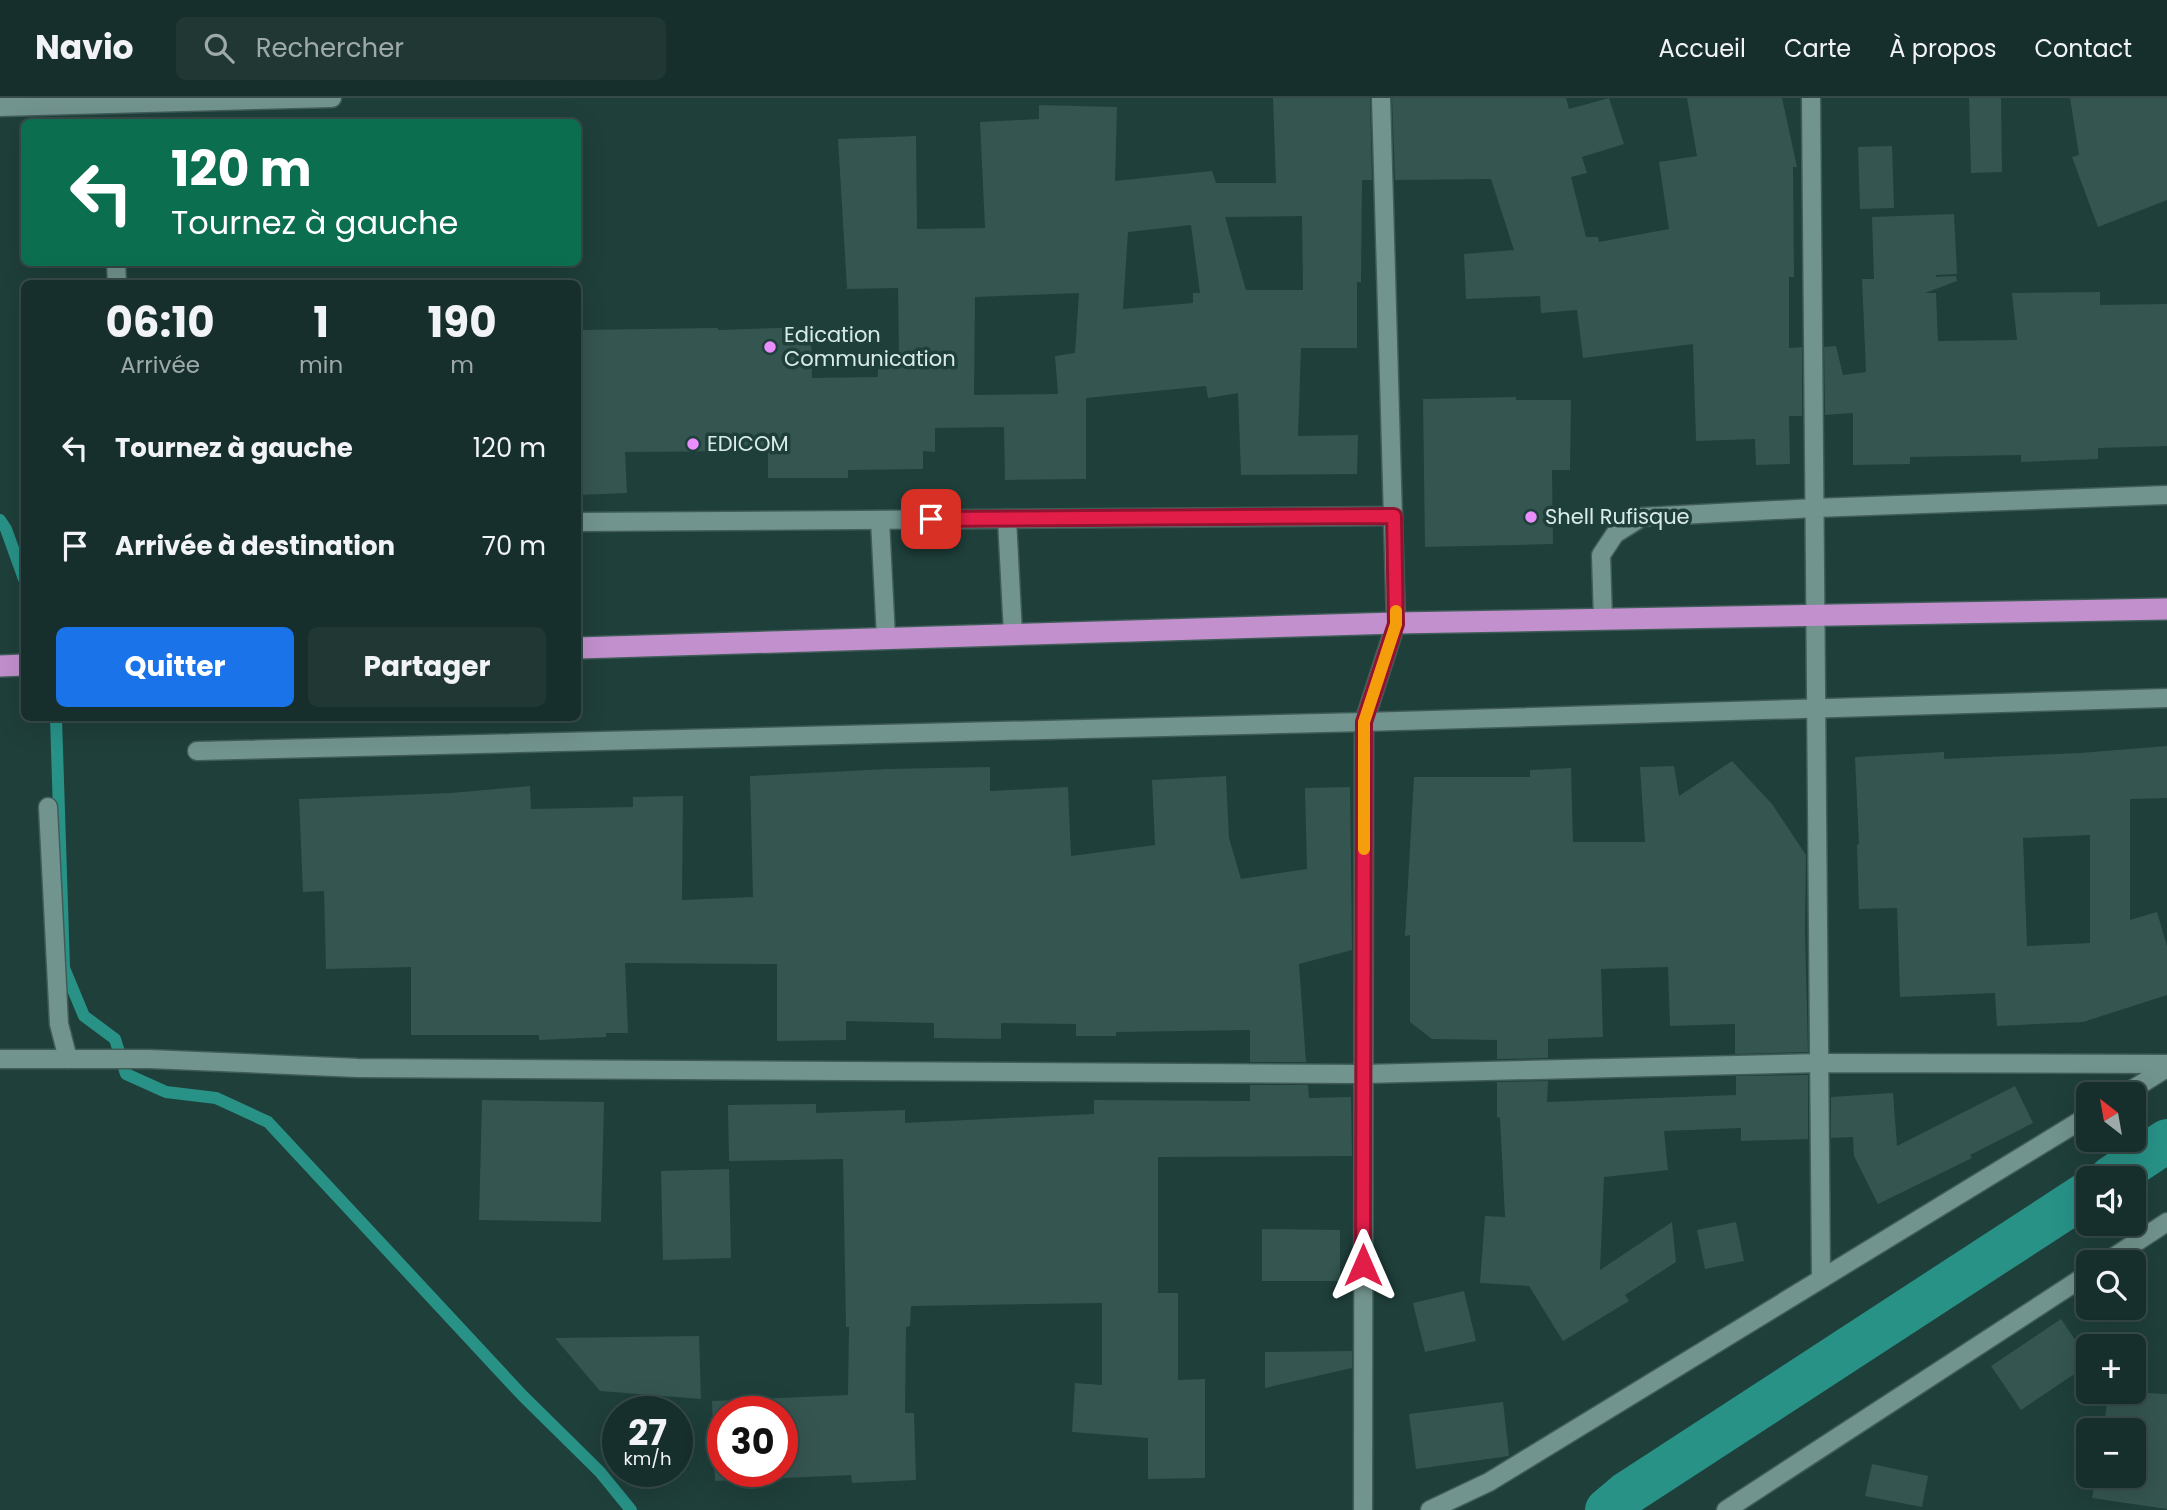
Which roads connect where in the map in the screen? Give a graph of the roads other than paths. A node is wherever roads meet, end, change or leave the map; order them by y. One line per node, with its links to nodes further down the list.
1 (332, 98): 4 (street)
2 (1381, 98): 9 (street)
3 (1811, 98): 8 (street)
4 (105, 104): 5 (street); 6 (street)
5 (0, 107)
6 (107, 119)
7 (2167, 495): 8 (street)
8 (1815, 508): 14 (street); 15 (street)
9 (1394, 516): 10 (street); 16 (street)
10 (1007, 519): 11 (street); 17 (street)
11 (880, 520): 12 (street); 18 (street)
12 (581, 522)
13 (2167, 609): 14 (highway)
14 (1816, 616): 15 (highway); 21 (street)
15 (1603, 620): 16 (highway)
16 (1396, 624): 17 (highway); 22 (street)
17 (1013, 634): 18 (highway)
18 (886, 638): 19 (highway)
19 (581, 648)
20 (2167, 698): 21 (street)
21 (1816, 707): 22 (street); 27 (street)
22 (1364, 722): 23 (street); 29 (street)
23 (197, 751)
24 (48, 807): 26 (street)
25 (0, 1059): 26 (street)
26 (68, 1059): 29 (street)
27 (1820, 1063): 28 (street); 29 (street); 34 (street)
28 (2167, 1066): 30 (street)
29 (1363, 1074): 36 (street)
30 (2143, 1082)
31 (2076, 1123): 34 (street)
32 (2167, 1222): 33 (street)
33 (2124, 1250)
34 (1821, 1279): 37 (street)
35 (2076, 1281): 38 (street)
36 (1363, 1510)
37 (1430, 1510)
38 (1726, 1510)

